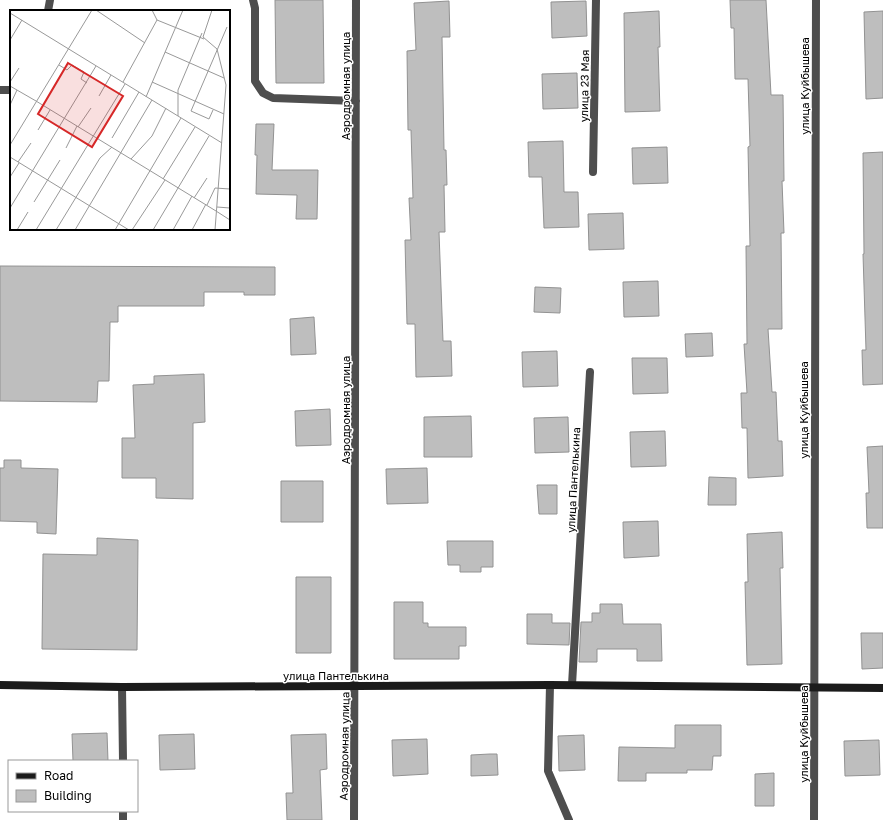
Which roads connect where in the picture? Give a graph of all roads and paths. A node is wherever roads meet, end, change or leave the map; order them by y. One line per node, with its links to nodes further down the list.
1 (50, 0): 6 (street)
2 (253, 0): 7 (street)
3 (356, 0): 7 (street, Аэродромная улица)
4 (596, 0): 8 (street, улица 23 Мая)
5 (816, 0): 15 (street, улица Куйбышева)
6 (48, 10)
7 (356, 101): 13 (street, Аэродромная улица)
8 (593, 172)
9 (590, 372): 12 (street, улица Пантелькина)
10 (0, 684): 14 (main road, улица Пантелькина)
11 (550, 685): 12 (main road, улица Пантелькина); 13 (main road, улица Пантелькина); 19 (street)
12 (572, 685): 15 (main road, улица Пантелькина)
13 (356, 686): 14 (main road, улица Пантелькина); 18 (street, Аэродромная улица)
14 (122, 688): 17 (street)
15 (814, 688): 16 (main road, улица Пантелькина); 20 (street, улица Куйбышева)
16 (883, 688)
17 (123, 760)
18 (354, 820)
19 (568, 820)
20 (814, 820)

